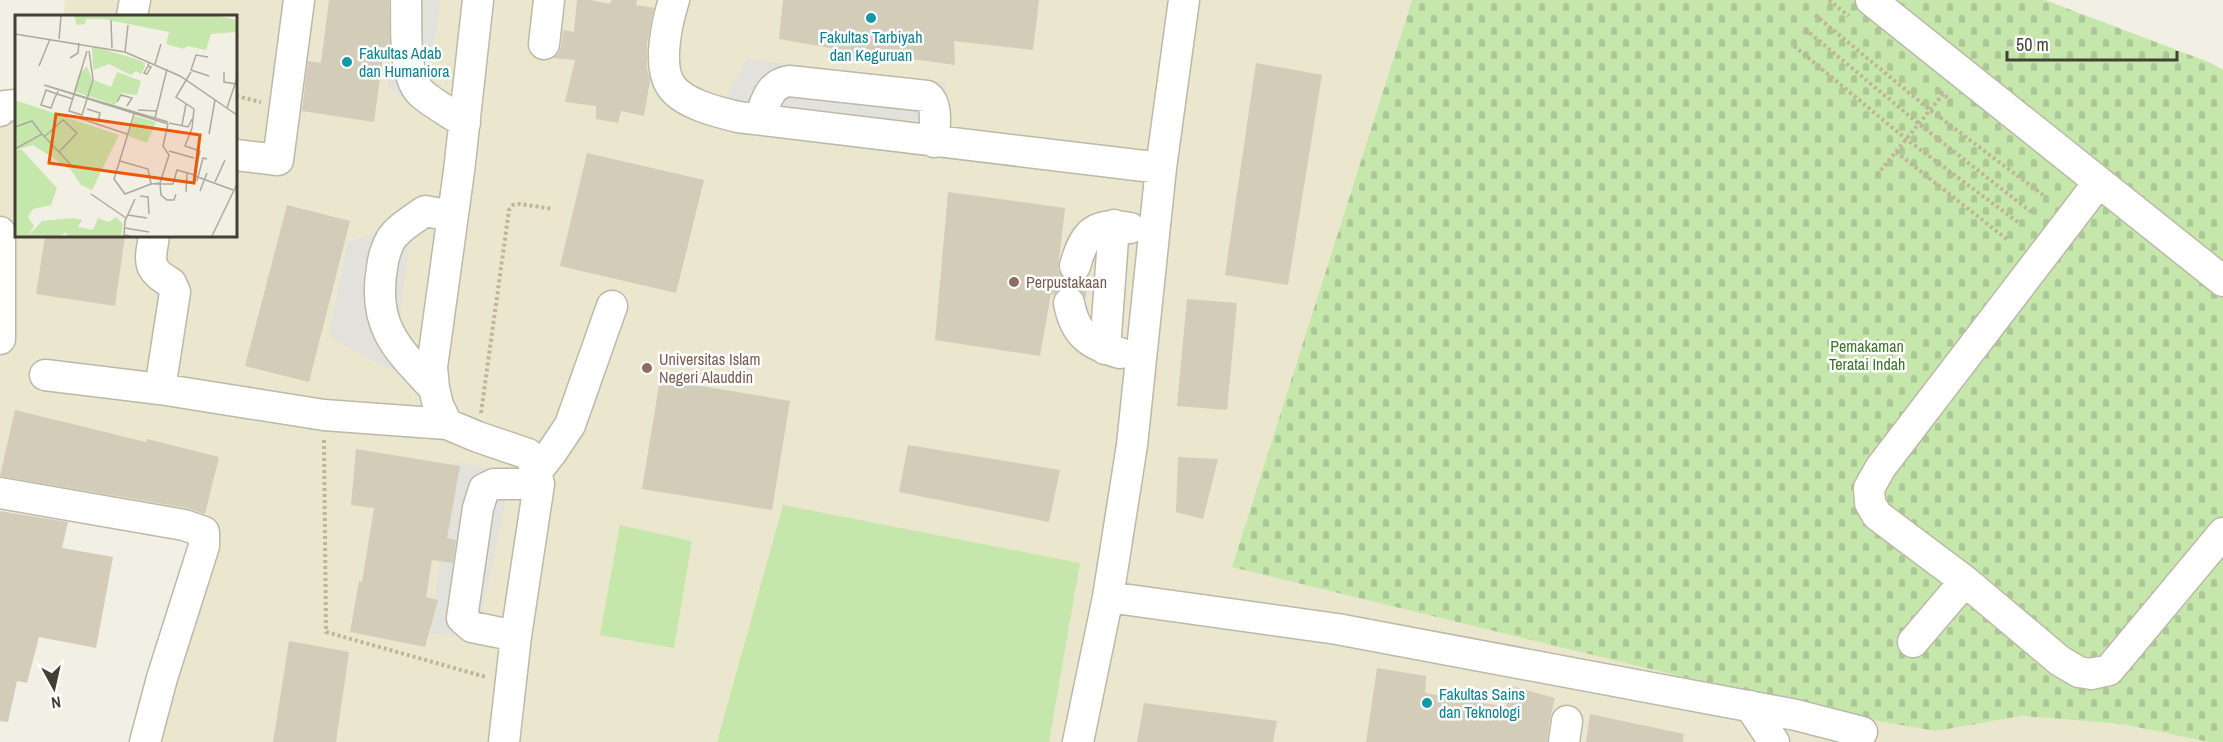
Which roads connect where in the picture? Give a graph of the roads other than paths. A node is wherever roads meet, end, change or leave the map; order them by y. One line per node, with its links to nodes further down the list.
1 (135, 0): 9 (street)
2 (299, 0): 16 (street)
3 (406, 0): 14 (street)
4 (478, 0): 14 (street)
5 (549, 0): 10 (street)
6 (674, 0): 13 (street)
7 (1184, 0): 17 (street)
8 (1871, 0): 18 (street)
9 (132, 15)
10 (544, 44)
11 (15, 105): 12 (street)
12 (0, 110)
13 (759, 118): 15 (street); 15 (street)
14 (465, 123): 19 (street)
15 (934, 142): 17 (street)
16 (237, 155)
17 (1161, 168): 22 (street)
18 (2099, 182): 25 (street); 38 (street)
19 (452, 216): 32 (street); 32 (street)
20 (1114, 225): 22 (street); 24 (street); 29 (street)
21 (0, 231): 28 (street)
22 (1154, 232): 30 (street)
23 (154, 237): 33 (street)
24 (1076, 266)
25 (2223, 281)
26 (1069, 303): 29 (street)
27 (612, 306): 35 (street)
28 (0, 339)
29 (1105, 349): 30 (street)
30 (1140, 358): 39 (street)
31 (45, 375): 33 (street)
32 (434, 388): 34 (street)
33 (160, 389): 34 (street)
34 (447, 424): 35 (street)
35 (538, 477): 40 (street); 40 (street)
36 (0, 493): 44 (street)
37 (2223, 532): 38 (street)
38 (1965, 581): 41 (street)
39 (1108, 597): 42 (street); 46 (street)
40 (516, 636): 45 (street)
41 (1913, 642)
42 (1750, 706): 43 (street); 47 (street)
43 (1862, 732)
44 (145, 742)
45 (504, 742)
46 (1078, 742)
47 (1774, 742)

